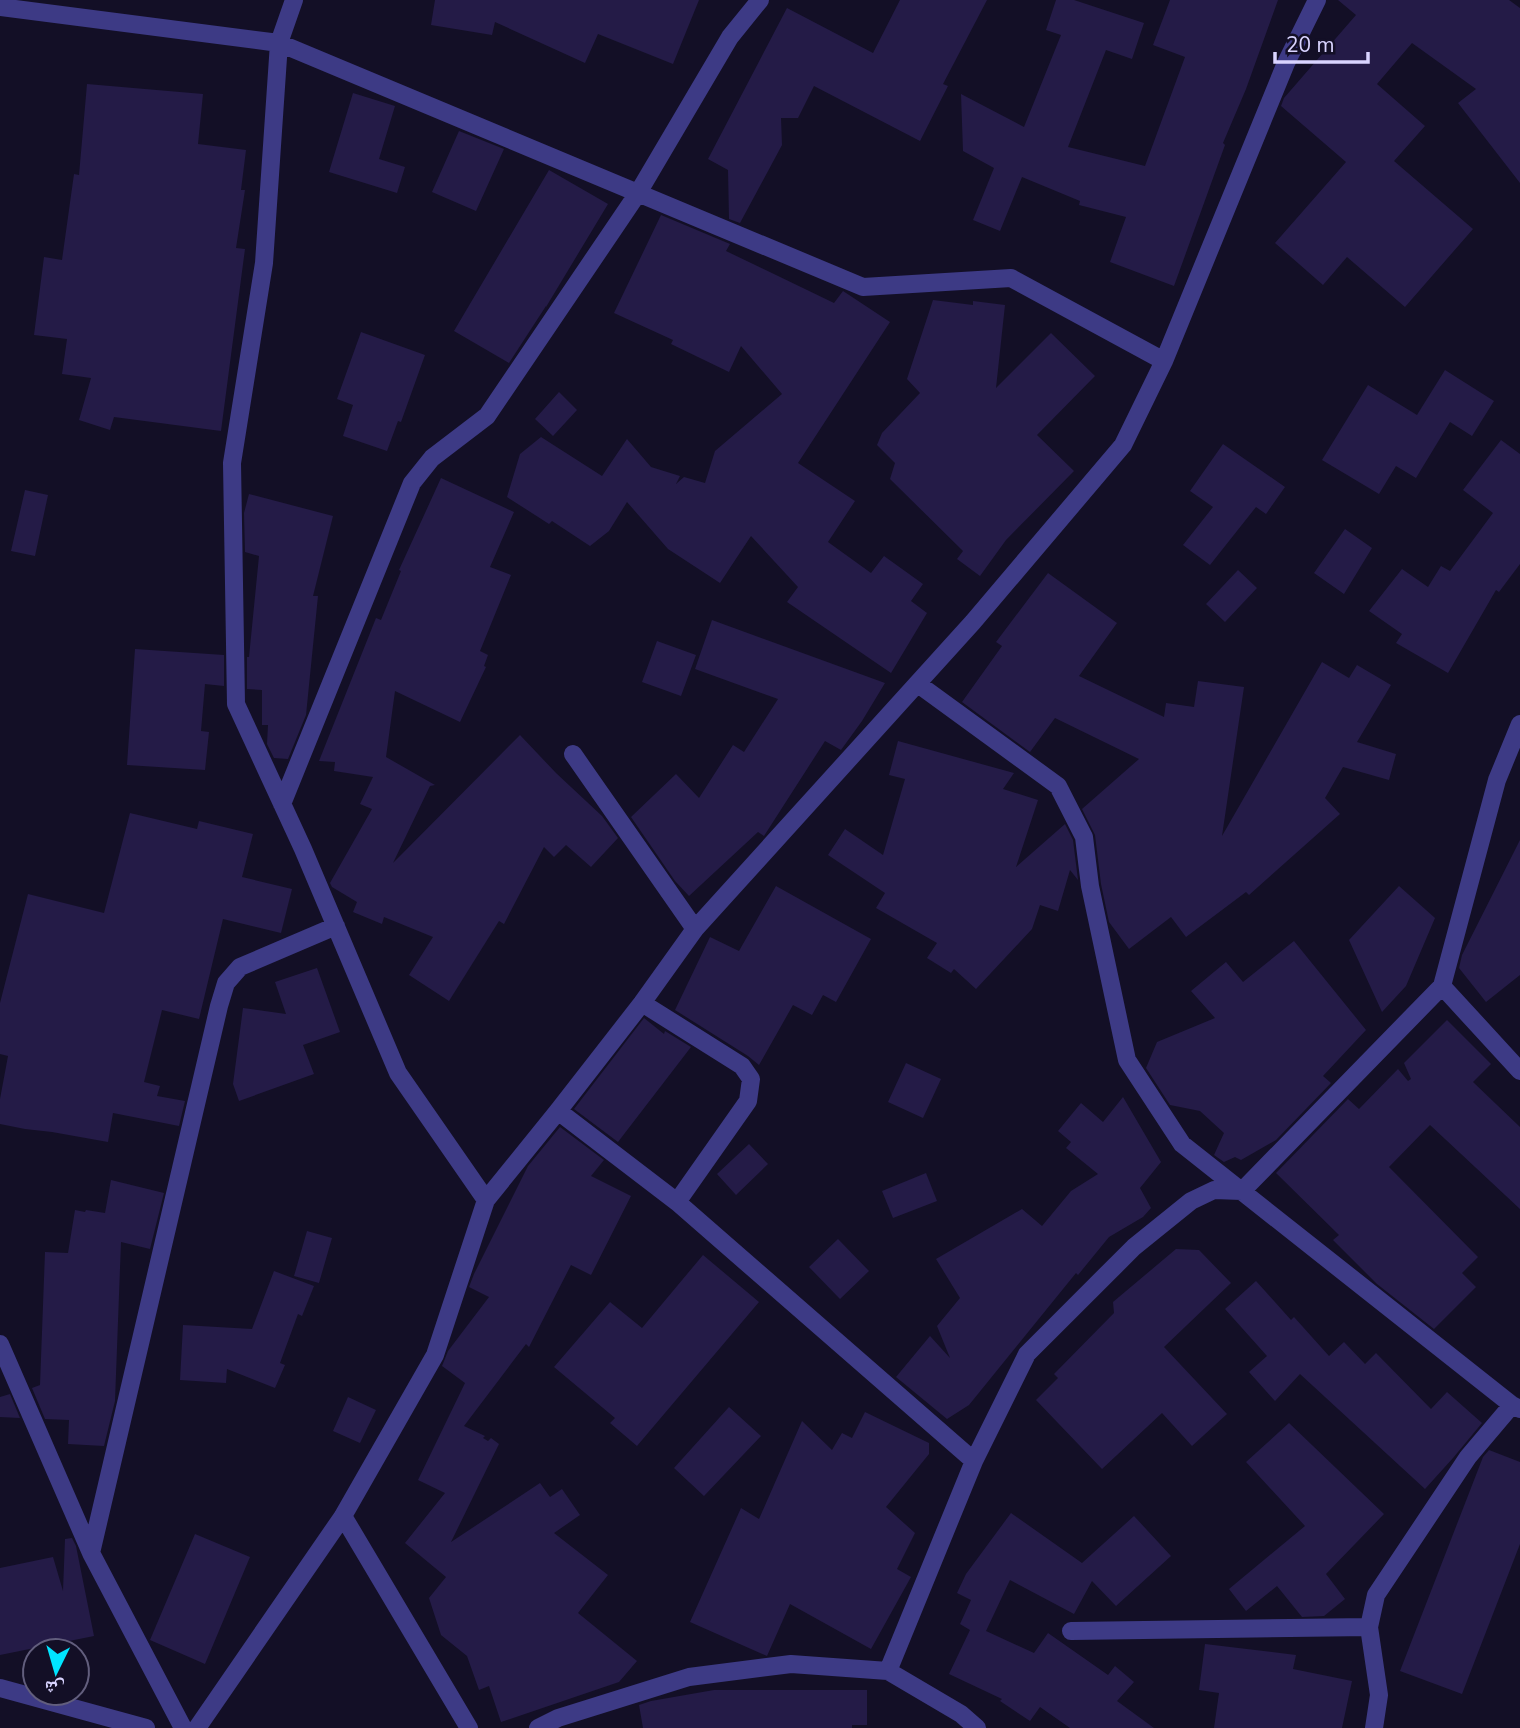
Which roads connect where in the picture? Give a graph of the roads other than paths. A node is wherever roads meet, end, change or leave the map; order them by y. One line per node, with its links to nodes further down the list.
1 (294, 0): 5 (street)
2 (760, 0): 6 (street)
3 (1317, 0): 7 (street)
4 (0, 7): 5 (street)
5 (279, 43): 6 (street); 11 (street)
6 (638, 193): 7 (street); 11 (street)
7 (1164, 361): 8 (street)
8 (918, 684): 13 (street); 18 (street)
9 (1520, 724): 14 (street)
10 (573, 754): 13 (street)
11 (282, 804): 12 (street)
12 (336, 926): 19 (street); 25 (street)
13 (695, 929): 15 (street)
14 (1441, 986): 16 (street); 18 (street)
15 (642, 1003): 17 (street); 20 (street)
16 (1520, 1071)
17 (558, 1111): 19 (street); 20 (street)
18 (1242, 1191): 22 (street); 23 (street)
19 (486, 1200): 24 (street)
20 (677, 1202): 23 (street)
21 (0, 1345): 25 (street)
22 (1516, 1407): 26 (street)
23 (974, 1461): 28 (street)
24 (343, 1516): 32 (street); 33 (street)
25 (91, 1553): 31 (street)
26 (1369, 1627): 27 (street); 36 (street)
27 (1071, 1631)
28 (888, 1671): 34 (street); 35 (street)
29 (0, 1688): 30 (street)
30 (146, 1728)
31 (183, 1728)
32 (197, 1728)
33 (469, 1728)
34 (538, 1728)
35 (977, 1728)
36 (1374, 1728)

